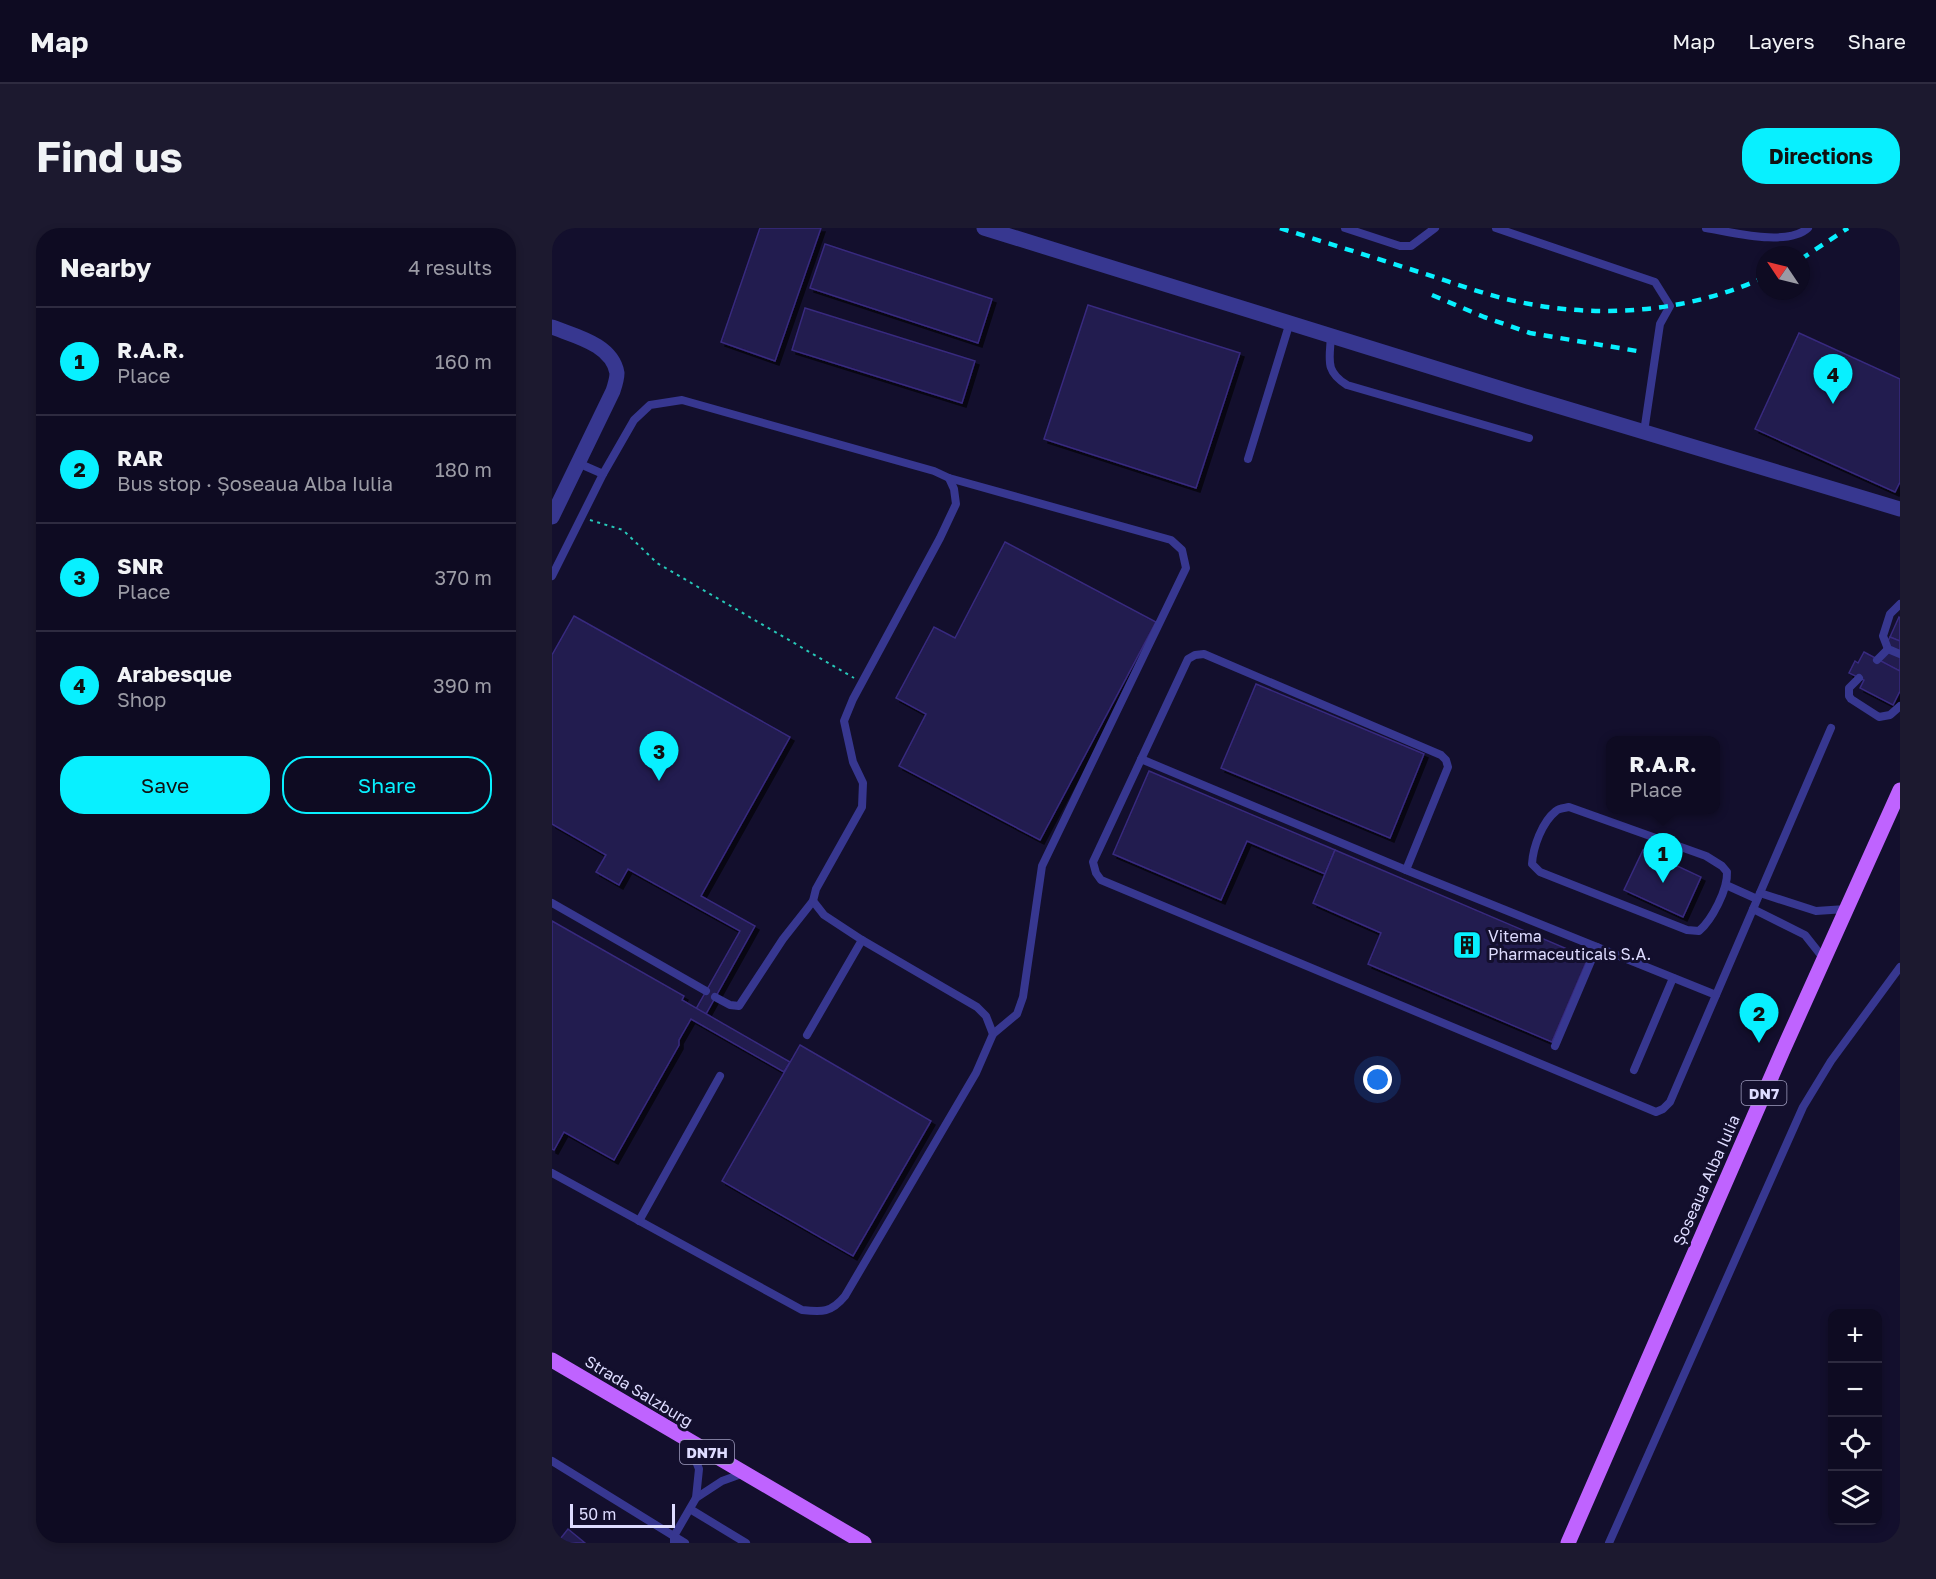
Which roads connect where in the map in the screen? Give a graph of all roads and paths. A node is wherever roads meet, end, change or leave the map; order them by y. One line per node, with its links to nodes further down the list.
1 (984, 228): 7 (street)
2 (1345, 228): 3 (lane)
3 (1435, 228)
4 (1496, 228): 10 (lane)
5 (1706, 228): 6 (lane)
6 (1808, 228)
7 (1290, 322): 9 (street); 12 (lane)
8 (552, 327): 13 (street)
9 (1331, 335): 10 (street); 11 (lane)
10 (1644, 432): 16 (street)
11 (1529, 438)
12 (1248, 459)
13 (578, 463): 14 (lane); 17 (street)
14 (603, 474): 15 (lane); 18 (lane)
15 (949, 478): 25 (lane); 45 (lane)
16 (1900, 509)
17 (552, 517)
18 (582, 518): 19 (lane); 25 (path)
19 (552, 576)
20 (1900, 604): 21 (lane)
21 (1888, 649): 22 (lane); 23 (lane)
22 (1900, 654)
23 (1877, 660)
24 (1858, 678): 26 (lane)
25 (862, 683): 33 (lane)
26 (1900, 706)
27 (1832, 728): 32 (lane)
28 (1142, 759): 30 (lane); 30 (lane); 43 (lane)
29 (1900, 790): 36 (main road, Șoseaua Alba Iulia / DN7)
30 (1406, 870): 38 (lane)
31 (1726, 885): 31 (lane); 32 (lane)
32 (1759, 896): 35 (lane); 36 (lane)
33 (813, 901): 37 (lane); 44 (lane)
34 (552, 903): 42 (lane)
35 (1753, 909): 39 (lane); 43 (lane)
36 (1846, 909): 39 (main road, Șoseaua Alba Iulia / DN7)
37 (862, 940): 45 (lane); 46 (lane)
38 (1597, 947): 41 (lane); 47 (lane)
39 (1824, 959): 57 (main road, Șoseaua Alba Iulia / DN7)
40 (1900, 967): 66 (lane)
41 (1673, 978): 43 (lane); 48 (lane)
42 (706, 991)
43 (1716, 995)
44 (715, 997)
45 (993, 1034): 51 (lane)
46 (807, 1035)
47 (1556, 1046)
48 (1634, 1070)
49 (720, 1076): 51 (lane)
50 (552, 1173): 51 (lane)
51 (639, 1221)
52 (552, 1360): 53 (main road, Strada Salzburg / DN7H)
53 (559, 1370): 54 (main road, Strada Salzburg / DN7H)
54 (689, 1442): 56 (main road, Strada Salzburg / DN7H); 58 (lane)
55 (552, 1461): 60 (lane)
56 (744, 1473): 58 (lane); 63 (main road, Strada Salzburg / DN7H)
57 (1591, 1487): 64 (main road, Șoseaua Alba Iulia / DN7); 65 (main road, Șoseaua Alba Iulia / DN7)
58 (696, 1498): 59 (lane)
59 (690, 1509): 60 (lane); 62 (lane)
60 (674, 1540): 61 (lane)
61 (685, 1543)
62 (746, 1543)
63 (864, 1543)
64 (1558, 1543)
65 (1568, 1543)
66 (1609, 1543)

